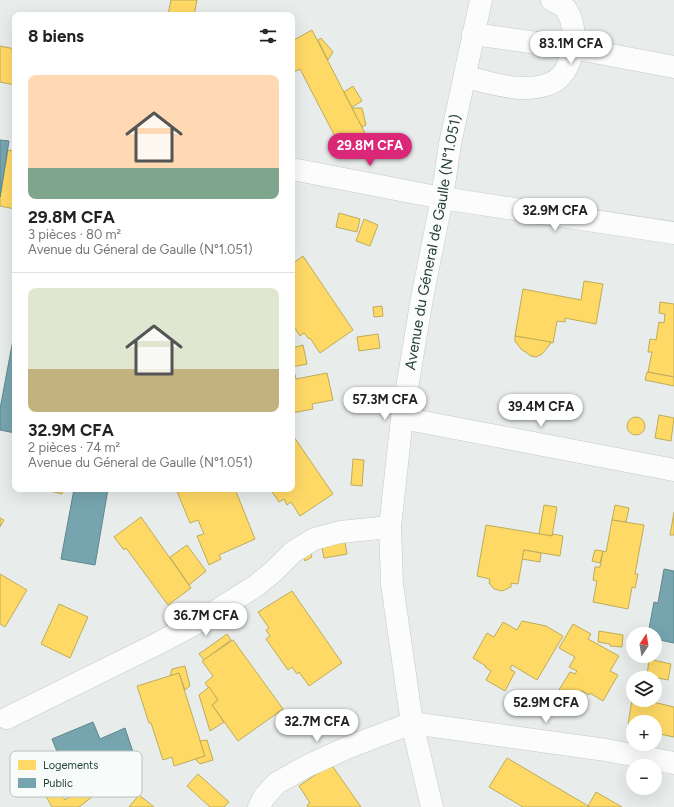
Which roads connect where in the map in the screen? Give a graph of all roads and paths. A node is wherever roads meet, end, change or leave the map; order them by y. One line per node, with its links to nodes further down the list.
1 (481, 0): 3 (street, Avenue du Géneral de Gaulle (N°1.051))
2 (567, 3): 4 (street)
3 (473, 34): 4 (street); 6 (street, Avenue du Géneral de Gaulle (N°1.051))
4 (573, 48): 5 (street); 6 (street)
5 (674, 67)
6 (465, 77): 8 (street, Avenue du Géneral de Gaulle (N°1.051))
7 (295, 170): 8 (street)
8 (442, 198): 9 (street); 10 (street, Avenue du Géneral de Gaulle (N°1.051))
9 (674, 233)
10 (402, 418): 11 (street); 12 (street, Avenue du Géneral de Gaulle (N°1.051))
11 (674, 470)
12 (390, 527): 13 (street); 14 (street, Avenue du Géneral de Gaulle (N°1.051))
13 (7, 718)
14 (412, 723): 15 (street); 16 (street); 17 (street, Avenue du Géneral de Gaulle (N°1.051))
15 (674, 763)
16 (260, 807)
17 (432, 807)

